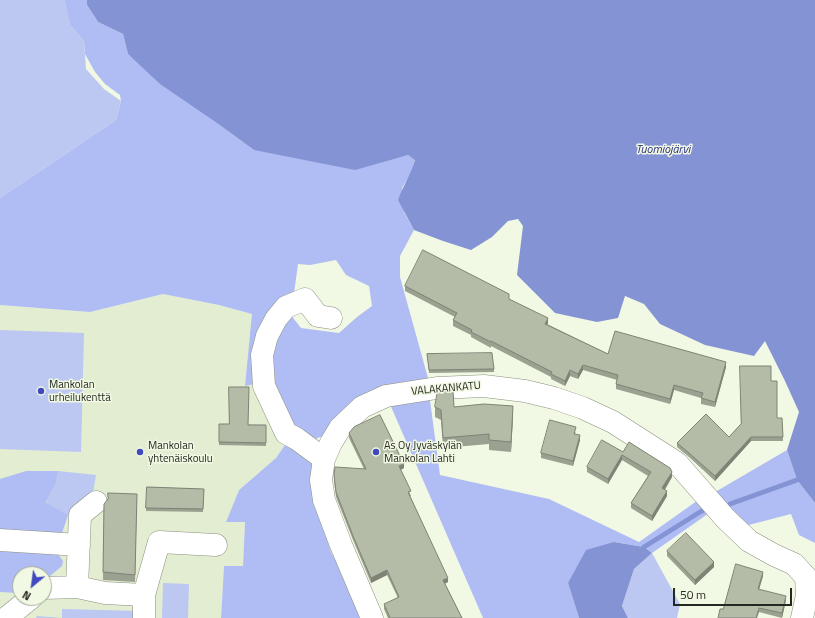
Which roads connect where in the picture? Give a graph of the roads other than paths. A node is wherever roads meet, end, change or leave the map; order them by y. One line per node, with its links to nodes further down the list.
1 (330, 318): 2 (street)
2 (324, 459): 13 (street, VALAKANKATU); 14 (street, VALAKANKATU)
3 (96, 502): 5 (street)
4 (0, 540): 5 (street)
5 (79, 545): 7 (street)
6 (216, 545): 9 (street)
7 (77, 587): 8 (street); 9 (street)
8 (52, 588)
9 (144, 595): 12 (street)
10 (21, 606): 11 (street)
11 (6, 618)
12 (144, 618)
13 (372, 618)
14 (802, 618)

